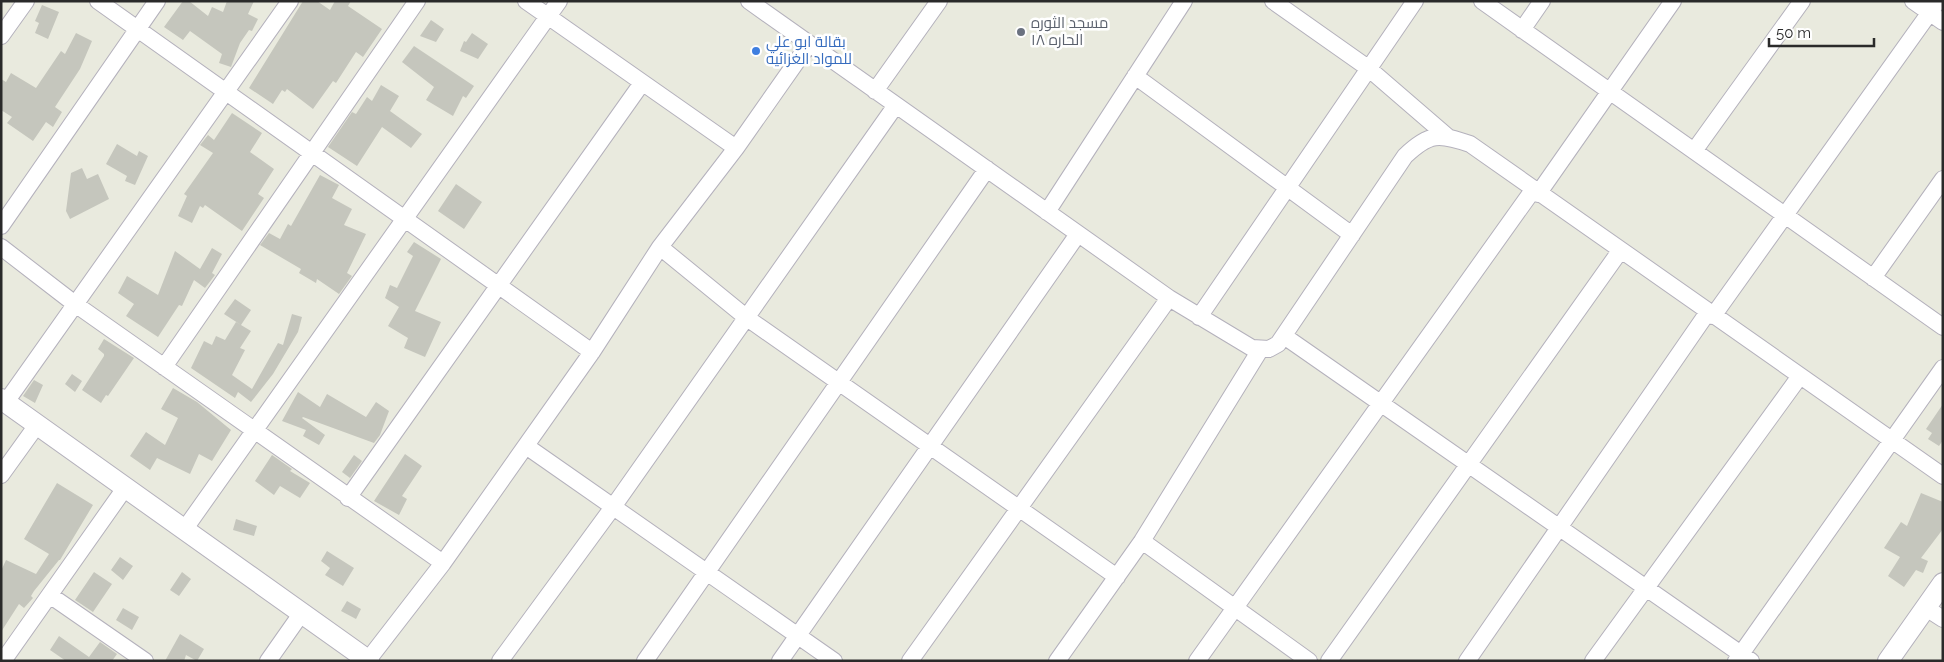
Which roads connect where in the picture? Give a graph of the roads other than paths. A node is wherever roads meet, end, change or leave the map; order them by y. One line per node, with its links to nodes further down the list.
1 (26, 1): 22 (street)
2 (98, 1): 20 (street)
3 (157, 1): 20 (street)
4 (290, 1): 29 (street)
5 (417, 1): 34 (street)
6 (526, 1): 19 (street)
7 (559, 1): 19 (street)
8 (749, 1): 23 (street)
9 (939, 1): 27 (street)
10 (1184, 1): 25 (street)
11 (1273, 1): 24 (street)
12 (1415, 1): 24 (street)
13 (1482, 1): 21 (street)
14 (1542, 1): 21 (street)
15 (1673, 1): 28 (street)
16 (1802, 1): 33 (street)
17 (1913, 1): 18 (street)
18 (1937, 12): 40 (street)
19 (548, 17): 26 (street); 41 (street)
20 (138, 29): 29 (street); 42 (street)
21 (1522, 30): 28 (street)
22 (1, 36)
23 (809, 44): 27 (street); 32 (street)
24 (1368, 68): 31 (street); 37 (street)
25 (1135, 76): 37 (street); 39 (street)
26 (642, 82): 32 (street); 49 (street)
27 (875, 90): 30 (street)
28 (1610, 91): 33 (street); 38 (street)
29 (226, 92): 34 (street); 51 (street)
30 (896, 105): 35 (street); 54 (street)
31 (1448, 137): 38 (street); 44 (street)
32 (736, 148): 46 (street)
33 (1694, 151): 40 (street)
34 (312, 153): 41 (street); 59 (street)
35 (987, 169): 39 (street); 62 (street)
36 (1943, 178): 48 (street)
37 (1288, 189): 44 (street); 53 (street)
38 (1536, 192): 47 (street); 64 (street)
39 (1047, 212): 43 (street)
40 (1785, 215): 48 (street); 52 (street)
41 (405, 219): 49 (street); 66 (street)
42 (1, 226)
43 (1078, 234): 50 (street); 69 (street)
44 (1352, 235): 56 (street)
45 (1, 247): 51 (street)
46 (660, 247): 54 (street); 58 (street)
47 (1620, 251): 52 (street); 70 (street)
48 (1873, 278): 55 (street)
49 (498, 286): 58 (street); 74 (street)
50 (1169, 298): 53 (street); 76 (street)
51 (76, 304): 59 (street); 63 (street)
52 (1710, 314): 61 (street); 77 (street)
53 (1199, 317): 57 (street)
54 (747, 318): 62 (street); 75 (street)
55 (1943, 327)
56 (1284, 336): 57 (street); 64 (street)
57 (1260, 350): 79 (street)
58 (592, 352): 68 (street)
59 (164, 367): 66 (street)
60 (1943, 368): 67 (street)
61 (1800, 376): 67 (street); 84 (street)
62 (839, 383): 69 (street); 81 (street)
63 (3, 400): 65 (street)
64 (1380, 404): 70 (street); 86 (street)
65 (36, 425): 71 (street); 73 (street)
66 (255, 431): 74 (street); 78 (street)
67 (1892, 440): 72 (street); 91 (street)
68 (526, 446): 75 (street); 80 (street)
69 (929, 446): 76 (street); 90 (street)
70 (1468, 464): 77 (street); 104 (street)
71 (1, 475)
72 (1943, 476)
73 (125, 488): 78 (street); 85 (street)
74 (348, 498): 80 (street)
75 (613, 507): 81 (street); 96 (street)
76 (1019, 508): 82 (street); 100 (street)
77 (1559, 528): 84 (street); 105 (street)
78 (184, 530): 88 (street)
79 (1142, 541): 82 (street); 86 (street)
80 (443, 563): 92 (street)
81 (708, 573): 90 (street); 97 (street)
82 (1117, 577): 101 (street)
83 (1943, 583): 87 (street)
84 (1646, 588): 91 (street); 106 (street)
85 (50, 596): 93 (street); 94 (street)
86 (1235, 608): 102 (street); 103 (street)
87 (1926, 608): 89 (street); 107 (street)
88 (301, 614): 92 (street); 95 (street)
89 (1943, 619)
90 (797, 635): 98 (street); 99 (street)
91 (1743, 659)
92 (368, 660)
93 (3, 661)
94 (145, 661)
95 (268, 661)
96 (500, 661)
97 (645, 661)
98 (780, 661)
99 (834, 661)
100 (910, 661)
101 (1057, 661)
102 (1197, 661)
103 (1308, 661)
104 (1328, 661)
105 (1467, 661)
106 (1593, 661)
107 (1888, 661)

